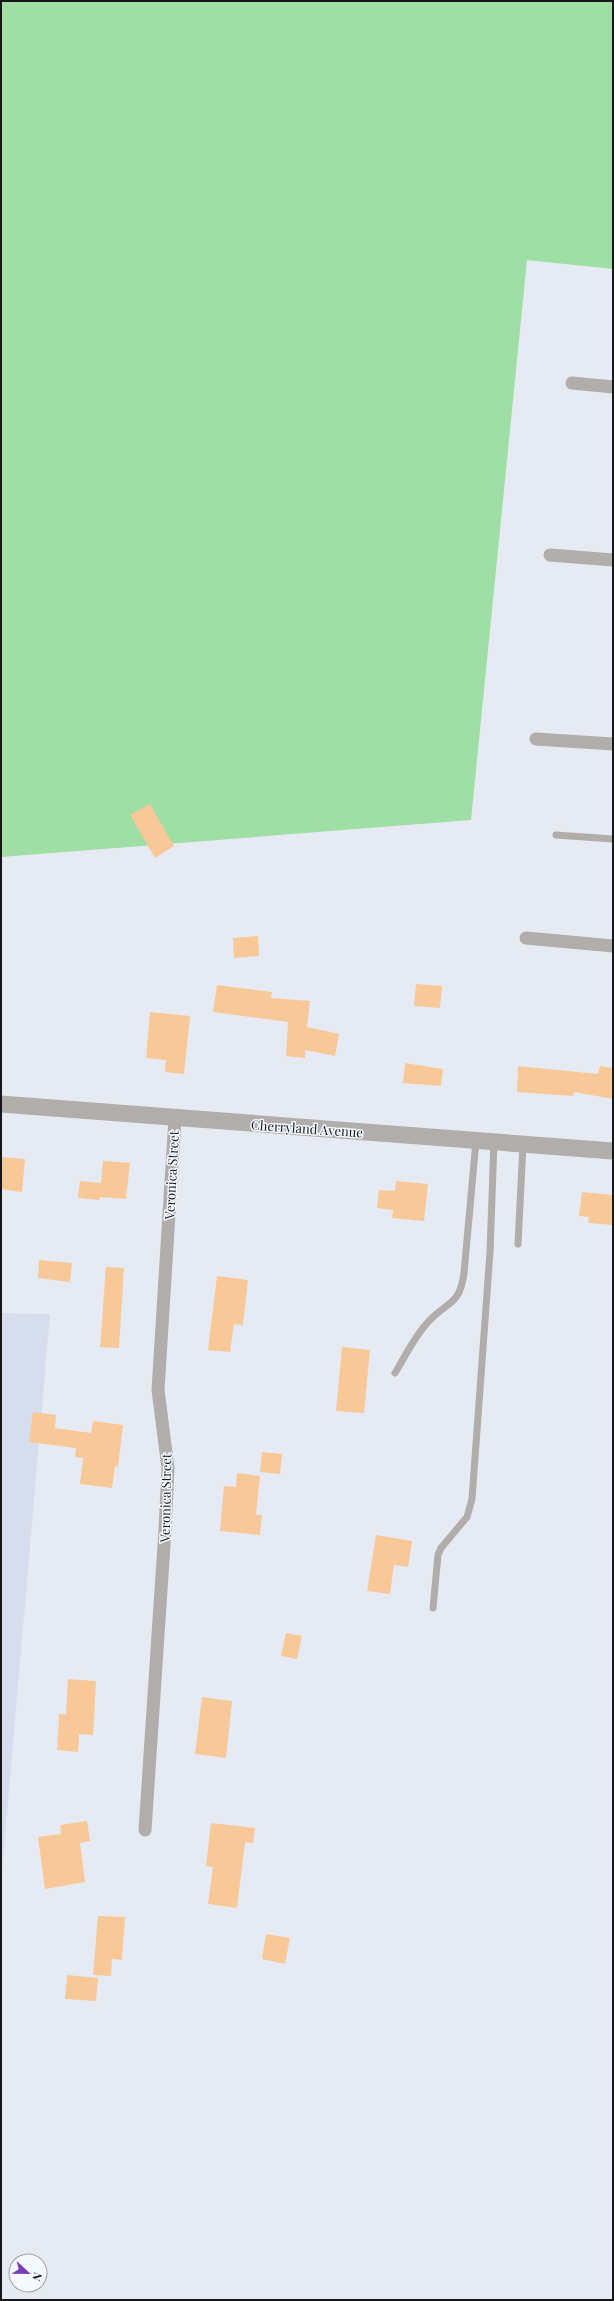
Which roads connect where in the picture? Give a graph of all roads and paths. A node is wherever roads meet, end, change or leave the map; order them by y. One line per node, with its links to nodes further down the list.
1 (572, 383): 2 (street)
2 (613, 387)
3 (550, 555): 4 (street)
4 (613, 560)
5 (536, 739): 6 (street)
6 (613, 744)
7 (556, 835): 8 (lane)
8 (613, 838)
9 (526, 938): 10 (street)
10 (613, 946)
11 (1, 1104): 12 (street, Cherryland Avenue)
12 (175, 1118): 13 (street, Cherryland Avenue); 20 (street, Veronica Street)
13 (476, 1141): 14 (street, Cherryland Avenue); 18 (lane)
14 (494, 1142): 15 (street, Cherryland Avenue); 19 (lane)
15 (523, 1144): 16 (street, Cherryland Avenue); 17 (lane)
16 (613, 1151)
17 (518, 1244)
18 (395, 1373)
19 (433, 1608)
20 (145, 1830)

